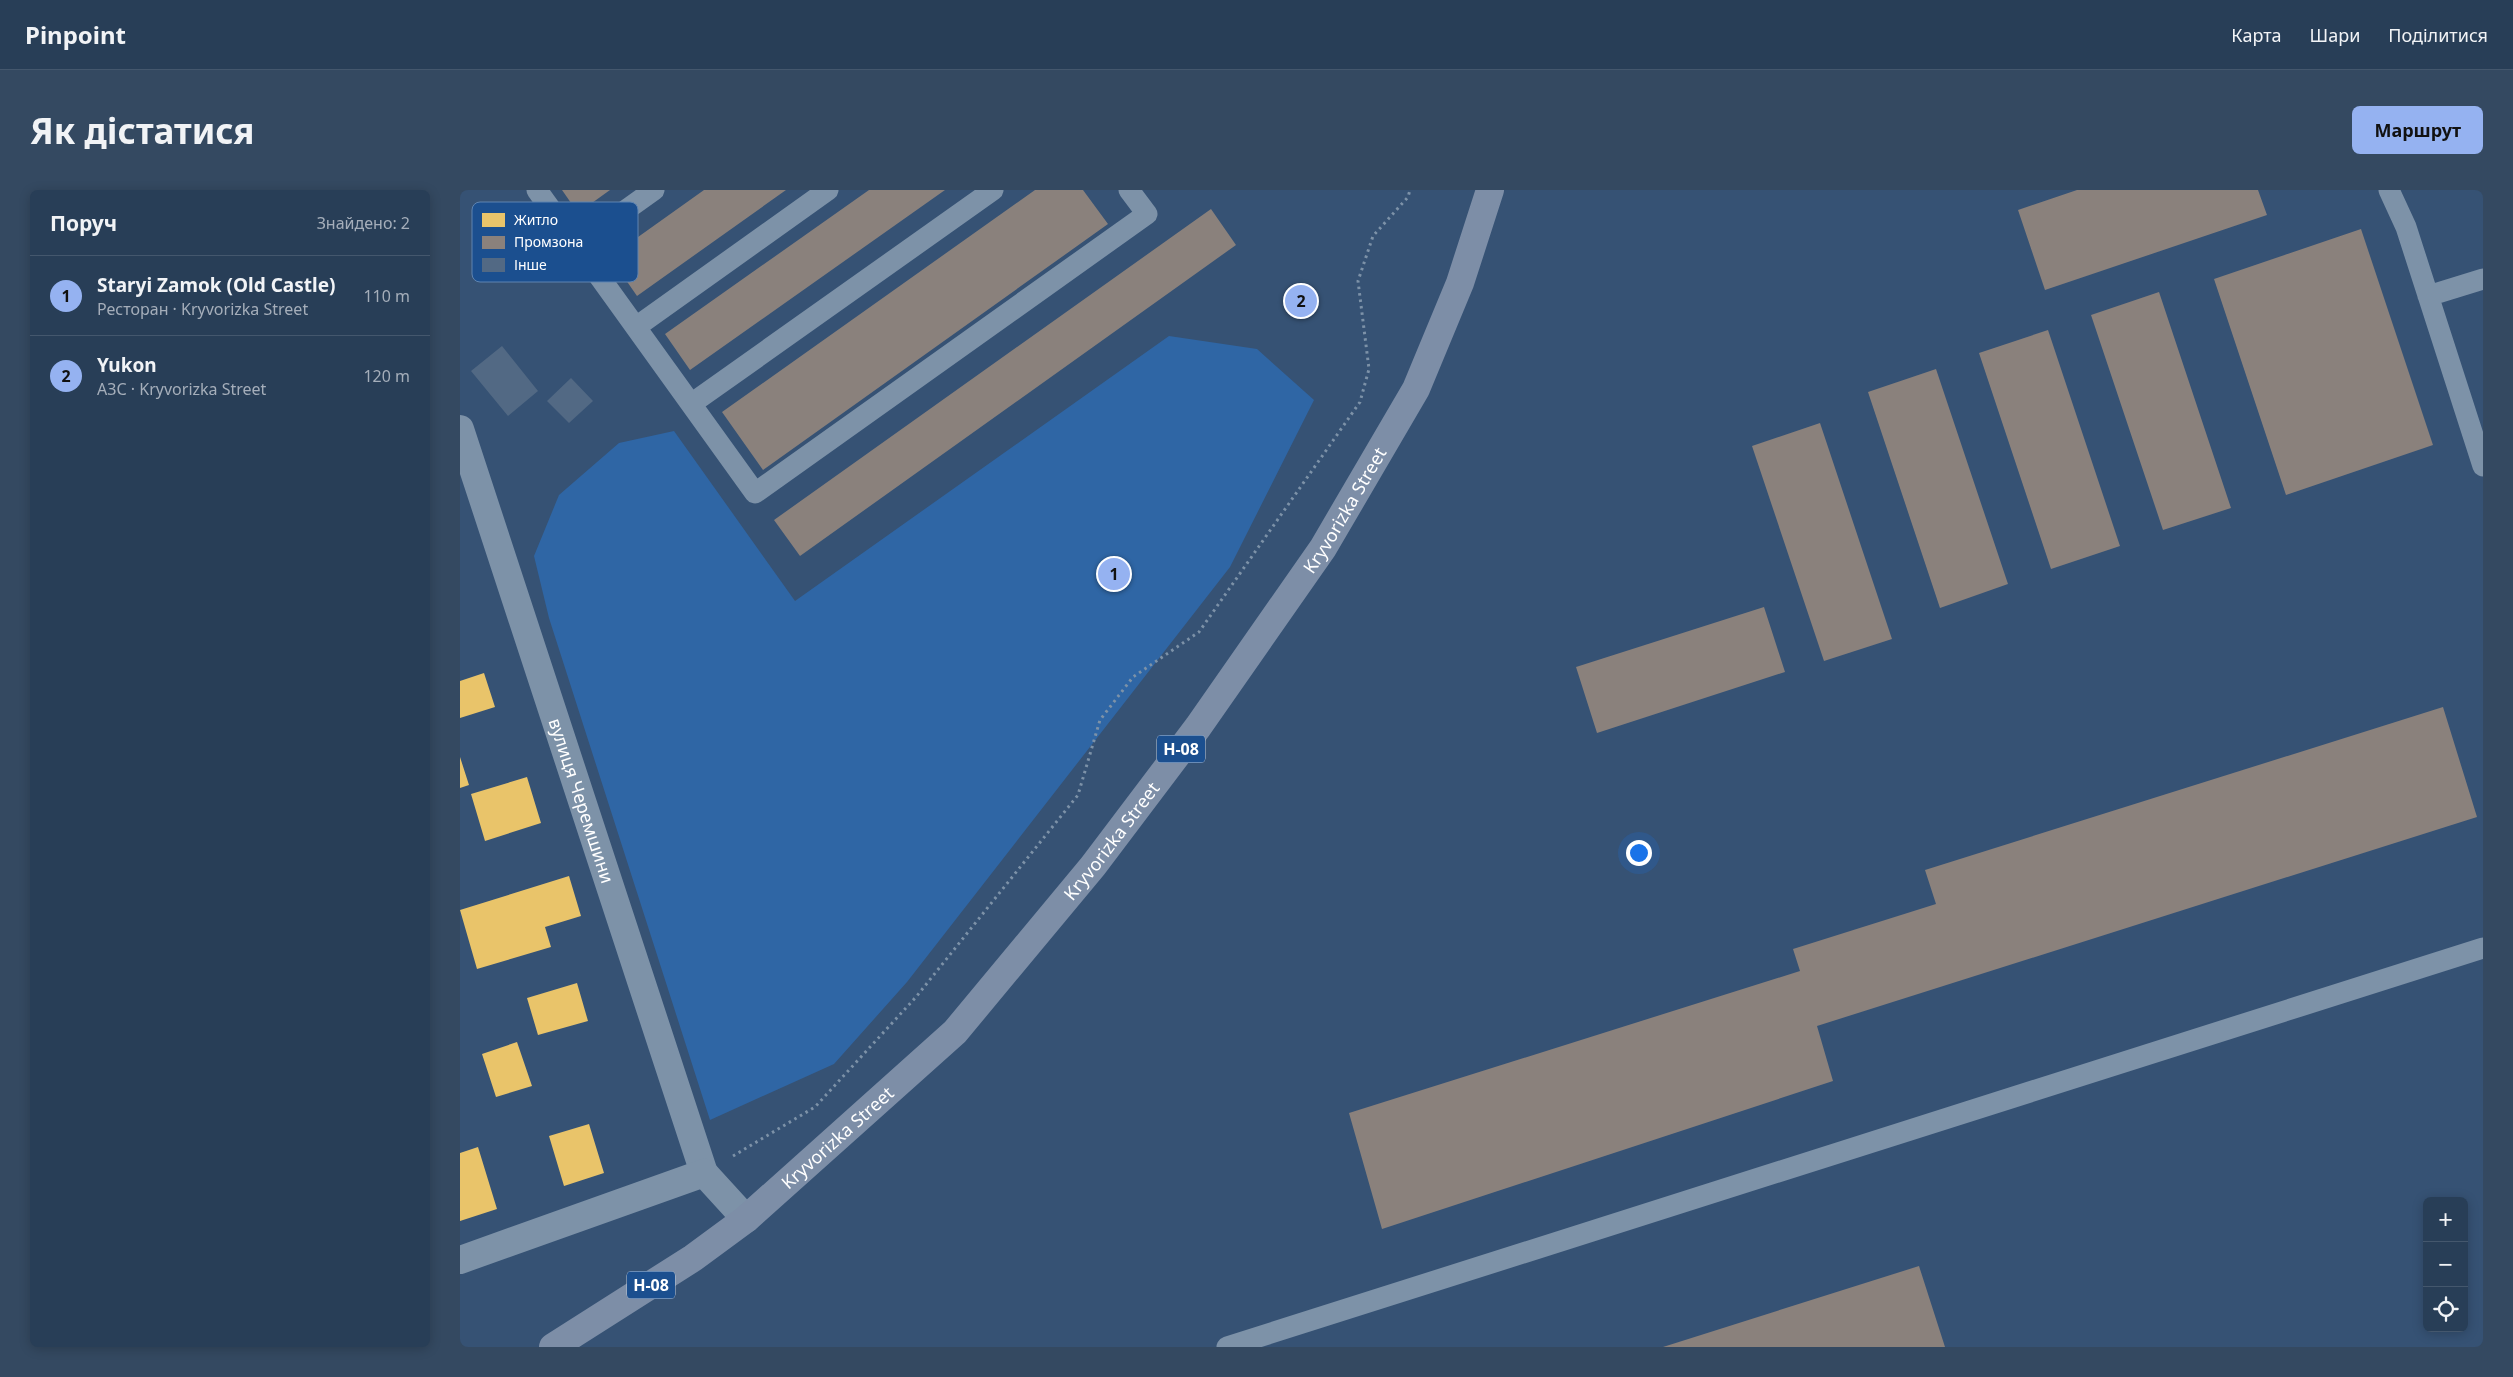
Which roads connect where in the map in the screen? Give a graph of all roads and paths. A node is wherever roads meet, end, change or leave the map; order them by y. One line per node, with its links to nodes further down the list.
1 (537, 190): 9 (lane)
2 (654, 190): 10 (lane)
3 (828, 190): 14 (lane)
4 (993, 190): 15 (lane)
5 (1129, 190): 15 (lane)
6 (1410, 190): 19 (path)
7 (1490, 190): 20 (main road, Kryvorizka Street / Н-08)
8 (2389, 190): 13 (lane)
9 (546, 202)
10 (637, 202)
11 (2483, 279): 13 (lane)
12 (604, 282): 14 (lane)
13 (2428, 296): 17 (lane)
14 (636, 327): 15 (lane)
15 (691, 404)
16 (460, 429): 19 (street, вулиця Черемшини)
17 (2483, 466)
18 (2483, 948): 23 (lane)
19 (704, 1173): 20 (street); 21 (street)
20 (746, 1219): 22 (main road, Kryvorizka Street / Н-08)
21 (460, 1260)
22 (552, 1347)
23 (1226, 1347)

